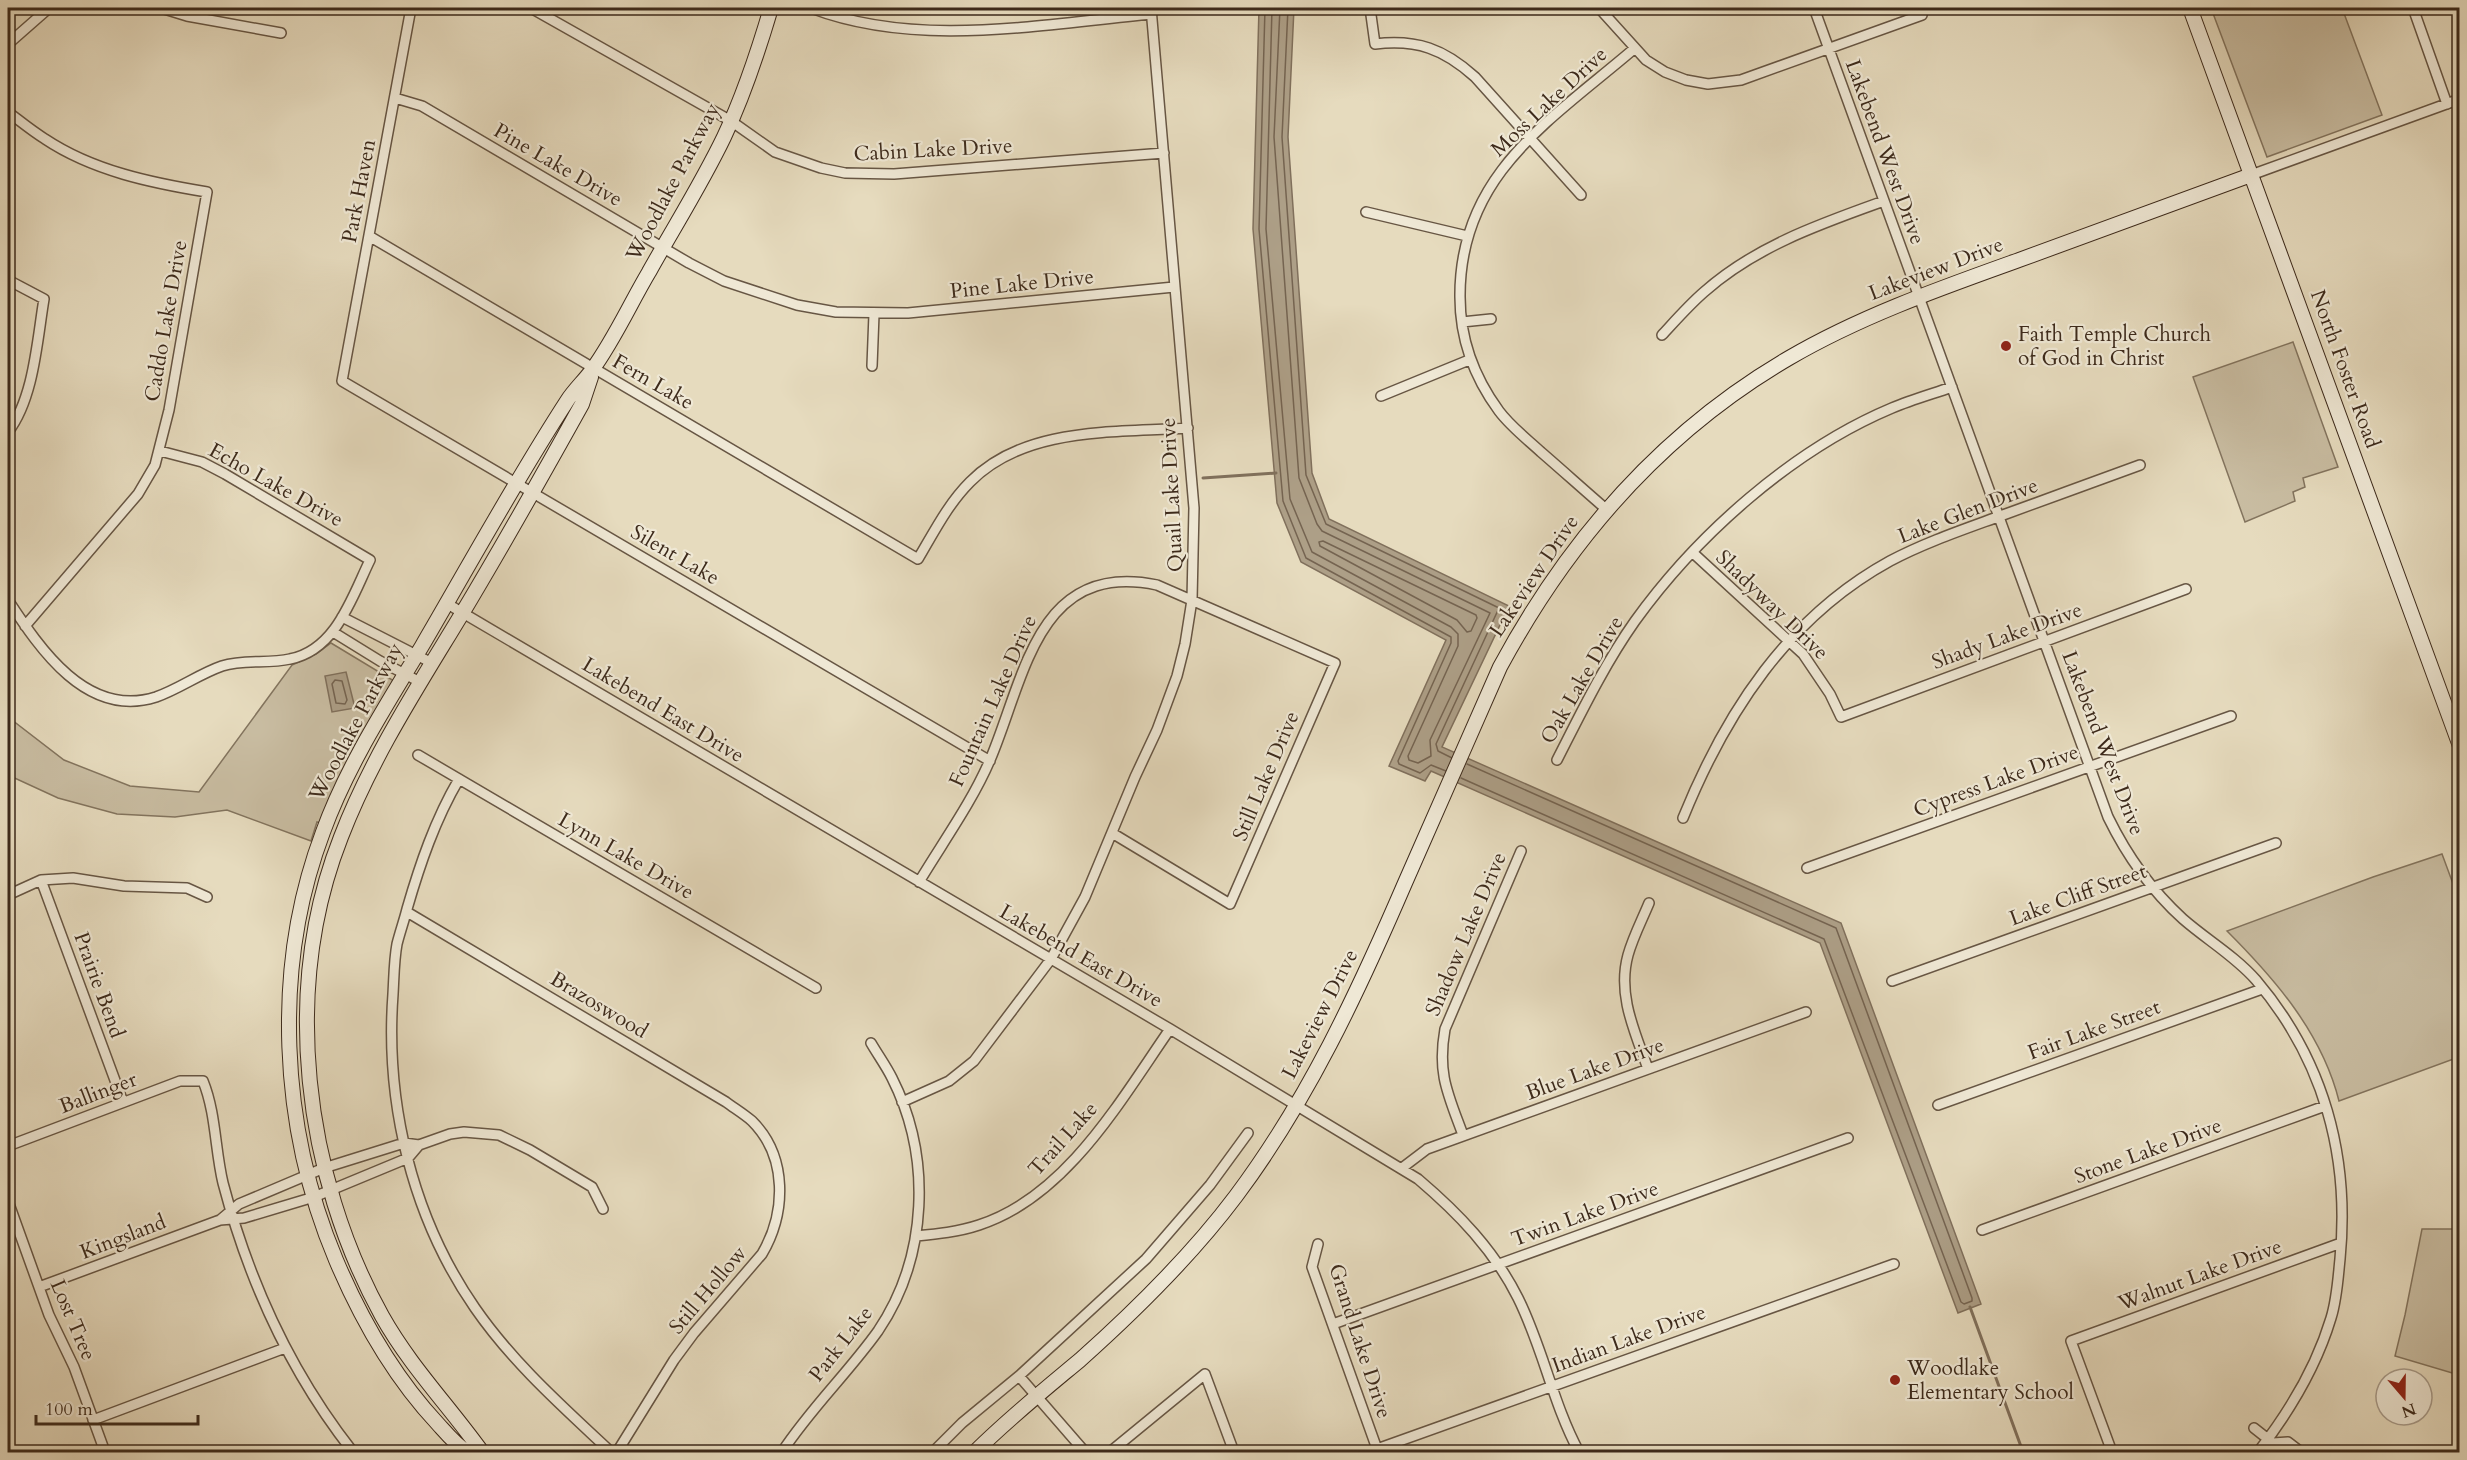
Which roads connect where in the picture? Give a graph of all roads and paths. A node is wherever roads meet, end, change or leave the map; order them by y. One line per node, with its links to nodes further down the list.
1 (49, 8): 15 (street)
2 (161, 8): 14 (street)
3 (411, 8): 18 (street, Park Haven)
4 (531, 8): 22 (street, Cabin Lake Drive)
5 (771, 8): 22 (street, Woodlake Parkway)
6 (812, 8): 12 (street)
7 (1370, 8): 23 (street)
8 (1599, 8): 16 (street)
9 (1814, 8): 17 (street, Lakebend West Drive)
10 (2190, 8): 25 (street, North Foster Road)
11 (2413, 8): 20 (street)
12 (1152, 11): 24 (street, Quail Lake Drive)
13 (1922, 15): 17 (street)
14 (281, 33)
15 (8, 44)
16 (1635, 48): 17 (street); 23 (street, Moss Lake Drive)
17 (1828, 50): 27 (street, Lakebend West Drive)
18 (395, 98): 29 (street, Park Haven); 31 (street, Pine Lake Drive)
19 (2460, 99): 20 (street, Lakeview Drive)
20 (2447, 104): 25 (street, Lakeview Drive)
21 (8, 112): 47 (street, Caddo Lake Drive)
22 (730, 121): 24 (street, Cabin Lake Drive); 31 (street, Woodlake Parkway)
23 (1531, 137): 26 (street); 30 (street, Moss Lake Drive)
24 (1164, 153): 33 (street, Quail Lake Drive)
25 (2251, 175): 34 (street, Lakeview Drive); 73 (street, North Foster Road)
26 (1581, 195)
27 (1884, 201): 34 (street, Lakebend West Drive); 38 (street)
28 (1366, 212): 30 (street)
29 (369, 236): 41 (street, Fern Lake); 42 (street, Park Haven)
30 (1467, 236): 37 (street, Moss Lake Drive)
31 (662, 248): 35 (street, Pine Lake Drive); 41 (street, Woodlake Parkway)
32 (8, 280): 46 (street)
33 (1174, 287): 35 (street, Pine Lake Drive); 45 (street, Quail Lake Drive)
34 (1919, 297): 43 (street, Lakebend West Drive); 51 (street, Lakeview Drive)
35 (874, 314): 40 (street)
36 (1491, 318): 37 (street)
37 (1462, 322): 39 (street, Moss Lake Drive)
38 (1662, 335)
39 (1469, 360): 44 (street); 51 (street, Moss Lake Drive)
40 (872, 366)
41 (594, 368): 45 (street, Fern Lake); 49 (street, Woodlake Parkway); 50 (street, Woodlake Parkway)
42 (342, 381): 49 (street, Silent Lake)
43 (1952, 387): 52 (street, Lakebend West Drive); 53 (street, Oak Lake Drive)
44 (1381, 396)
45 (1188, 428): 56 (street, Quail Lake Drive)
46 (8, 432)
47 (160, 451): 59 (street, Echo Lake Drive); 60 (street, Caddo Lake Drive)
48 (2140, 465): 52 (street, Lake Glen Drive)
49 (517, 483): 50 (street, Silent Lake); 57 (street, Woodlake Parkway)
50 (532, 492): 58 (street, Woodlake Parkway); 76 (street, Silent Lake)
51 (1606, 509): 102 (street, Lakeview Drive)
52 (1998, 516): 63 (street, Lake Glen Drive); 64 (street, Lakebend West Drive)
53 (1692, 552): 63 (street, Shadyway Drive); 75 (street, Oak Lake Drive)
54 (2186, 590): 64 (street, Shady Lake Drive)
55 (8, 600): 60 (street)
56 (1192, 600): 68 (street, Fountain Lake Drive); 76 (street, Fountain Lake Drive); 80 (street, Quail Lake Drive)
57 (447, 603): 58 (street, Lakebend East Drive); 65 (street, Woodlake Parkway)
58 (462, 612): 67 (street, Woodlake Parkway); 85 (street, Lakebend East Drive)
59 (342, 617): 61 (street); 62 (street)
60 (25, 626): 61 (street)
61 (333, 632): 66 (street)
62 (383, 638): 65 (street); 66 (street)
63 (1789, 640): 72 (street, Shadyway Drive); 79 (street, Lake Glen Drive)
64 (2043, 641): 72 (street, Shady Lake Drive); 77 (street, Lakebend West Drive)
65 (416, 655): 67 (street); 69 (street, Woodlake Parkway)
66 (373, 656): 69 (street)
67 (432, 663): 70 (street, Woodlake Parkway)
68 (1335, 663): 80 (street, Still Lake Drive)
69 (405, 674): 70 (street); 116 (street, Woodlake Parkway)
70 (420, 682): 113 (street, Woodlake Parkway)
71 (2231, 716): 77 (street, Cypress Lake Drive)
72 (1841, 717)
73 (2460, 746)
74 (418, 755): 78 (street, Lynn Lake Drive)
75 (1557, 760)
76 (990, 761): 85 (street, Fountain Lake Drive)
77 (2089, 766): 83 (street, Cypress Lake Drive); 86 (street, Lakebend West Drive)
78 (459, 779): 90 (street); 93 (street, Lynn Lake Drive)
79 (1683, 818)
80 (1112, 833): 91 (street, Quail Lake Drive)
81 (2276, 843): 86 (street, Lake Cliff Street)
82 (1521, 851): 105 (street, Shadow Lake Drive)
83 (1807, 868)
84 (41, 880): 87 (street); 88 (street); 99 (street, Prairie Bend)
85 (919, 882): 91 (street, Lakebend East Drive)
86 (2152, 887): 92 (street, Lake Cliff Street); 94 (street, Lakebend West Drive)
87 (8, 895)
88 (207, 897)
89 (1649, 903): 98 (street)
90 (407, 912): 106 (street, Brazoswood); 108 (street)
91 (1051, 959): 96 (street, Lakebend East Drive); 100 (street, Quail Lake Drive)
92 (1892, 981)
93 (816, 988)
94 (2262, 989): 101 (street, Fair Lake Street); 103 (street, Lakebend West Drive)
95 (1806, 1012): 98 (street, Blue Lake Drive)
96 (1170, 1029): 102 (street, Lakebend East Drive); 125 (street, Trail Lake)
97 (871, 1043): 100 (street, Park Lake)
98 (1648, 1069): 105 (street, Blue Lake Drive)
99 (123, 1102): 110 (street, Ballinger); 123 (street, Ballinger)
100 (902, 1102): 125 (street, Park Lake)
101 (1938, 1105)
102 (1297, 1106): 114 (street, Lakebend East Drive); 135 (street, Lakeview Drive)
103 (2325, 1106): 124 (street, Stone Lake Drive); 126 (street, Lakebend West Drive)
104 (1248, 1133): 133 (street)
105 (1463, 1135): 114 (street, Blue Lake Drive)
106 (765, 1138): 146 (street, Still Hollow)
107 (1848, 1138): 129 (street, Twin Lake Drive)
108 (404, 1143): 109 (street); 111 (street, Kingsland); 112 (street)
109 (419, 1145): 112 (street); 122 (street)
110 (8, 1146)
111 (363, 1156): 113 (street, Kingsland); 115 (street)
112 (408, 1158): 115 (street, Kingsland); 145 (street)
113 (324, 1168): 116 (street, Kingsland); 118 (street, Woodlake Parkway)
114 (1402, 1168): 129 (street, Lakebend East Drive)
115 (369, 1174): 118 (street, Kingsland)
116 (308, 1175): 117 (street, Kingsland); 119 (street, Woodlake Parkway)
117 (272, 1190): 121 (street); 123 (street, Kingsland)
118 (331, 1190): 119 (street, Kingsland); 144 (street, Woodlake Parkway)
119 (314, 1197): 121 (street, Kingsland); 143 (street, Woodlake Parkway)
120 (8, 1201): 130 (street, Lost Tree)
121 (278, 1208): 123 (street, Kingsland)
122 (603, 1209)
123 (233, 1215): 130 (street, Kingsland); 132 (street)
124 (1982, 1230)
125 (916, 1236): 147 (street, Park Lake)
126 (2341, 1243): 138 (street, Lakebend West Drive); 154 (street, Walnut Lake Drive)
127 (1318, 1244): 131 (street, Grand Lake Drive)
128 (1894, 1264): 134 (street, Indian Lake Drive)
129 (1498, 1265): 131 (street, Twin Lake Drive); 134 (street, Lakebend East Drive)
130 (39, 1287): 136 (street, Lost Tree)
131 (1333, 1324): 140 (street, Grand Lake Drive)
132 (285, 1348): 136 (street); 142 (street)
133 (1019, 1376): 135 (street); 148 (street)
134 (1552, 1386): 140 (street, Indian Lake Drive); 153 (street, Lakebend East Drive)
135 (1036, 1396): 149 (street, Lakeview Drive); 150 (street)
136 (93, 1420): 141 (street, Lost Tree)
137 (2254, 1428): 138 (street)
138 (2272, 1445): 155 (street, Lakebend West Drive); 156 (street)
139 (2460, 1445): 157 (street)
140 (1377, 1449)
141 (105, 1452)
142 (353, 1452)
143 (467, 1452)
144 (482, 1452)
145 (611, 1452)
146 (617, 1452)
147 (782, 1452)
148 (933, 1452)
149 (975, 1452)
150 (1084, 1452)
151 (1110, 1452): 152 (street)
152 (1233, 1452)
153 (1579, 1452)
154 (2112, 1452)
155 (2258, 1452)
156 (2301, 1452)
157 (2456, 1452)

